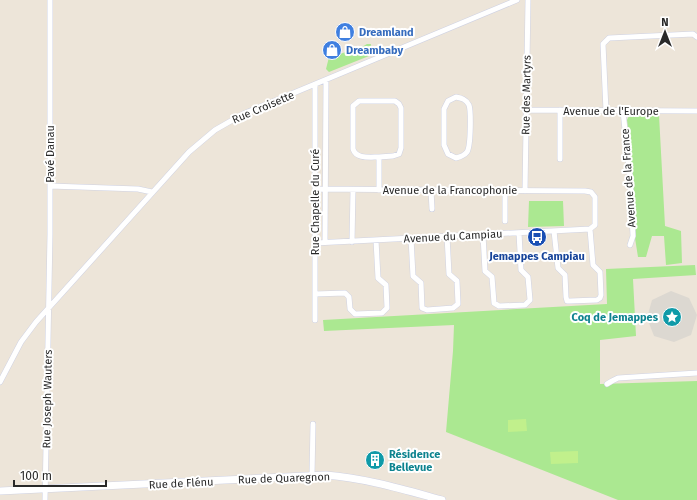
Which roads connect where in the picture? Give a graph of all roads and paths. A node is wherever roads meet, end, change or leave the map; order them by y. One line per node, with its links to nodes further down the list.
1 (50, 0): 15 (street, Pavé Danau)
2 (517, 0): 5 (street, Rue Croisette)
3 (528, 0): 7 (street, Rue des Martyrs)
4 (697, 37): 9 (street)
5 (326, 80): 6 (street, Rue Croisette); 16 (street)
6 (315, 85): 17 (street, Rue Chapelle du Curé); 23 (street, Rue Croisette)
7 (526, 110): 8 (street, Avenue de l'Europe); 22 (street, Rue des Martyrs)
8 (560, 110): 9 (street, Avenue de l'Europe); 14 (street)
9 (606, 110): 10 (street, Avenue de l'Europe)
10 (623, 111): 11 (street, Avenue de l'Europe); 36 (street, Avenue de la France)
11 (697, 112)
12 (470, 140): 12 (street)
13 (379, 157): 13 (street); 19 (street)
14 (560, 159)
15 (50, 186): 23 (street); 38 (street, Pavé Danau)
16 (325, 189): 17 (street, Avenue de la Francophonie); 18 (street, Avenue de la Francophonie); 33 (street)
17 (315, 190): 35 (street, Rue Chapelle du Curé)
18 (353, 190): 19 (street, Avenue de la Francophonie); 34 (street)
19 (379, 190): 20 (street, Avenue de la Francophonie)
20 (432, 190): 21 (street, Avenue de la Francophonie); 24 (street)
21 (505, 191): 22 (street, Avenue de la Francophonie); 25 (street)
22 (525, 191): 26 (street, Avenue de la Francophonie)
23 (152, 192): 38 (street, Rue Croisette)
24 (432, 209)
25 (505, 222)
26 (590, 229): 27 (street, Avenue du Campiau); 27 (street)
27 (554, 231): 28 (street, Avenue du Campiau)
28 (518, 233): 29 (street, Avenue du Campiau); 29 (street)
29 (483, 234): 30 (street, Avenue du Campiau)
30 (447, 236): 31 (street, Avenue du Campiau); 31 (street)
31 (411, 238): 32 (street, Avenue du Campiau)
32 (376, 240): 34 (street, Avenue du Campiau); 37 (street)
33 (325, 242): 34 (street, Avenue du Campiau); 35 (street, Avenue du Campiau)
34 (352, 242)
35 (315, 243): 37 (street, Rue Chapelle du Curé)
36 (630, 245)
37 (315, 294): 39 (street, Rue Chapelle du Curé)
38 (48, 309): 41 (street, Rue Croisette); 46 (street, Rue Joseph Wauters)
39 (315, 320)
40 (697, 373): 42 (street)
41 (0, 382)
42 (607, 384)
43 (313, 424): 44 (street)
44 (312, 475): 45 (street, Rue de Quaregnon); 49 (street, Rue de Quaregnon)
45 (220, 480): 46 (street, Rue de Flénu)
46 (46, 490): 47 (street, Rue de Flénu); 48 (street, Rue Joseph Wauters)
47 (0, 491)
48 (45, 500)
49 (442, 500)

